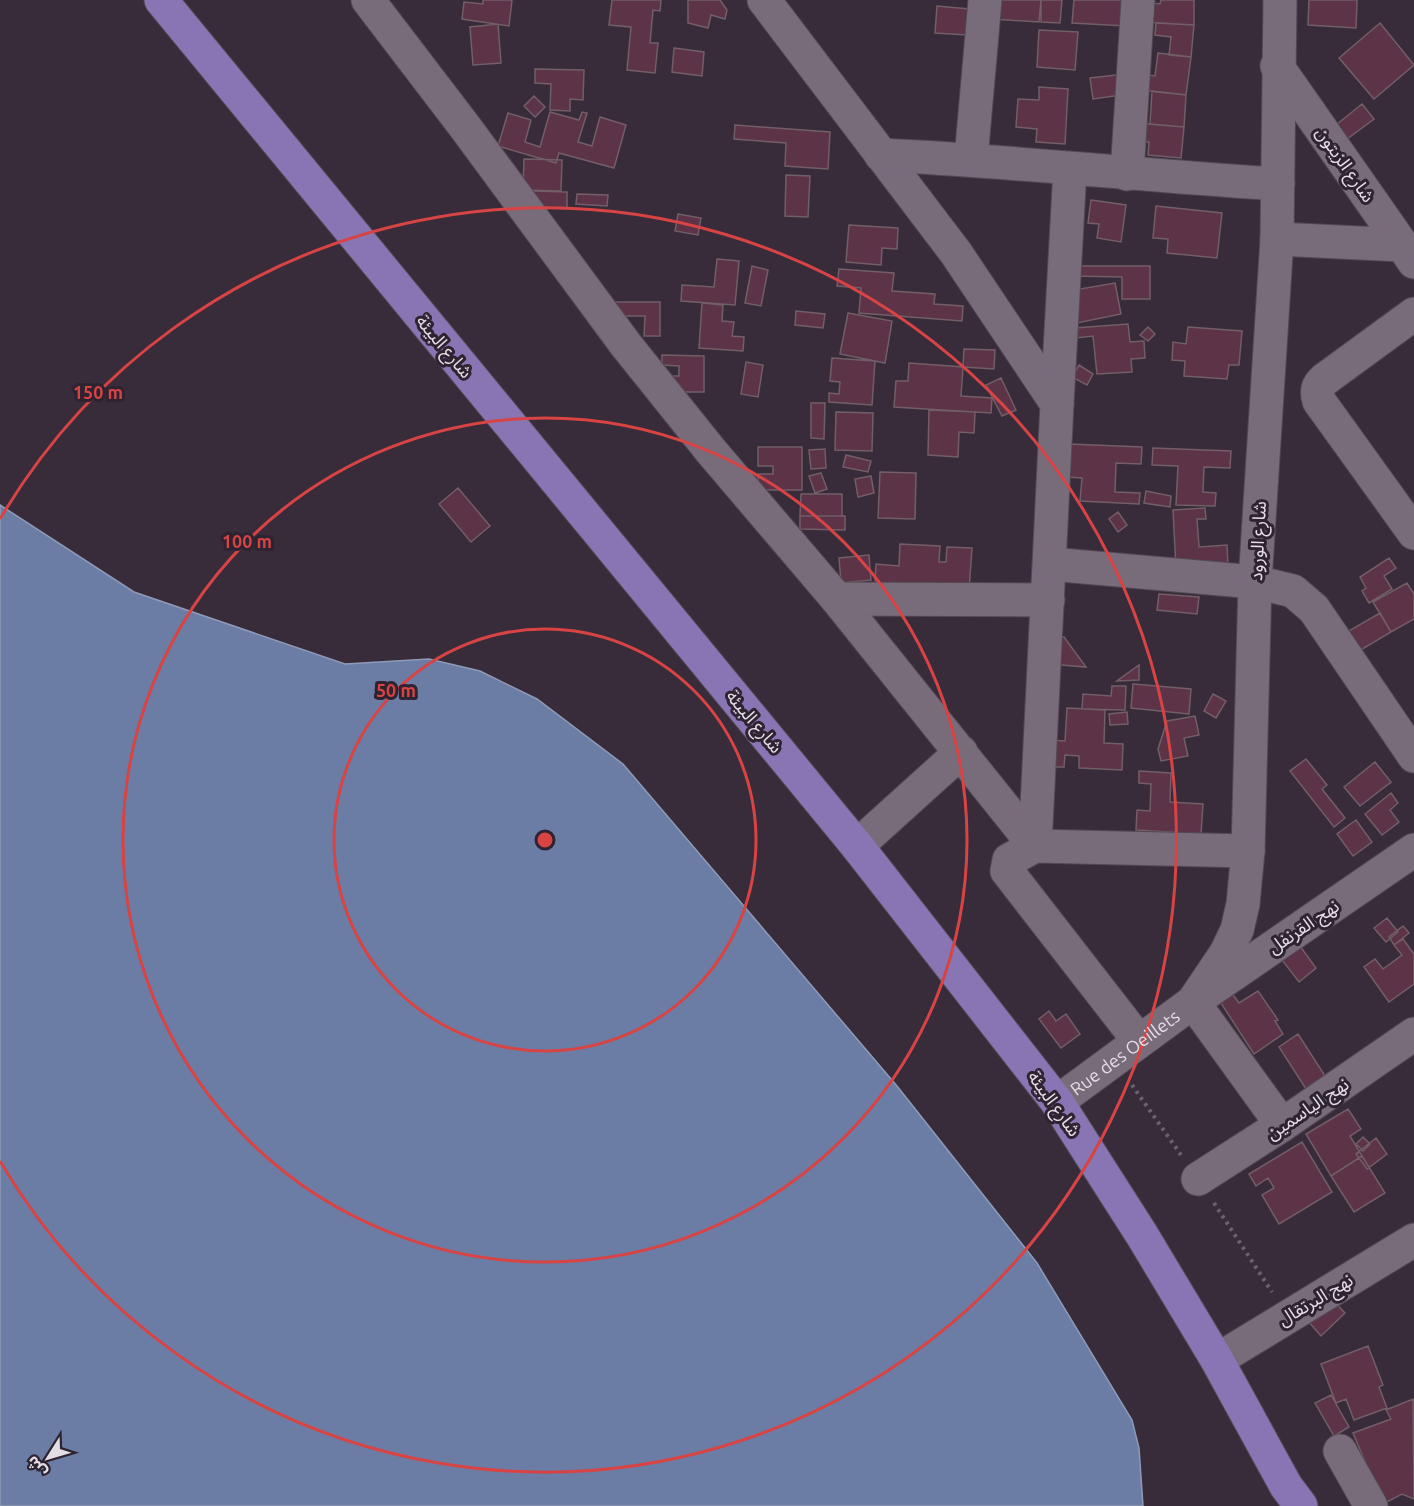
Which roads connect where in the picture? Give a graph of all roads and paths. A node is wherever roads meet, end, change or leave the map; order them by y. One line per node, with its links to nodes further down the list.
1 (161, 0): 24 (main road, شارع البيئة)
2 (368, 0): 20 (street)
3 (985, 0): 9 (street)
4 (1138, 0): 11 (street)
5 (1280, 0): 7 (street, شارع الورود)
6 (777, 8): 8 (street)
7 (1277, 66): 12 (street, شارع الورود); 14 (street, شارع الزيتون)
8 (881, 155): 9 (street); 16 (street)
9 (971, 159): 10 (street)
10 (1070, 169): 11 (street); 16 (street)
11 (1127, 174): 12 (street)
12 (1278, 184): 13 (street, شارع الورود)
13 (1277, 239): 14 (street); 19 (street, شارع الورود)
14 (1408, 254)
15 (1414, 314): 17 (street)
16 (1058, 404): 18 (street)
17 (1414, 533)
18 (1050, 564): 19 (street); 21 (street)
19 (1255, 582): 23 (street); 26 (street, شارع الورود)
20 (837, 599): 21 (street); 22 (street)
21 (1048, 600): 25 (street)
22 (961, 752): 24 (street); 25 (street)
23 (1414, 756)
24 (857, 846): 31 (main road, شارع البيئة)
25 (1035, 846): 26 (street); 30 (street)
26 (1248, 850): 28 (street, شارع الورود)
27 (1414, 850): 28 (street, نهج القرنفل)
28 (1193, 1002): 30 (street, Rue des Oeillets); 32 (street)
29 (1414, 1034): 32 (street, نهج الياسمين)
30 (1139, 1041): 31 (street, Rue des Oeillets)
31 (1057, 1102): 35 (main road, شارع البيئة)
32 (1282, 1125): 33 (street, نهج الياسمين)
33 (1198, 1179)
34 (1414, 1240): 35 (street, نهج البرتقال)
35 (1217, 1360): 37 (main road, شارع البيئة)
36 (1340, 1451): 38 (street)
37 (1292, 1499)
38 (1371, 1506)

